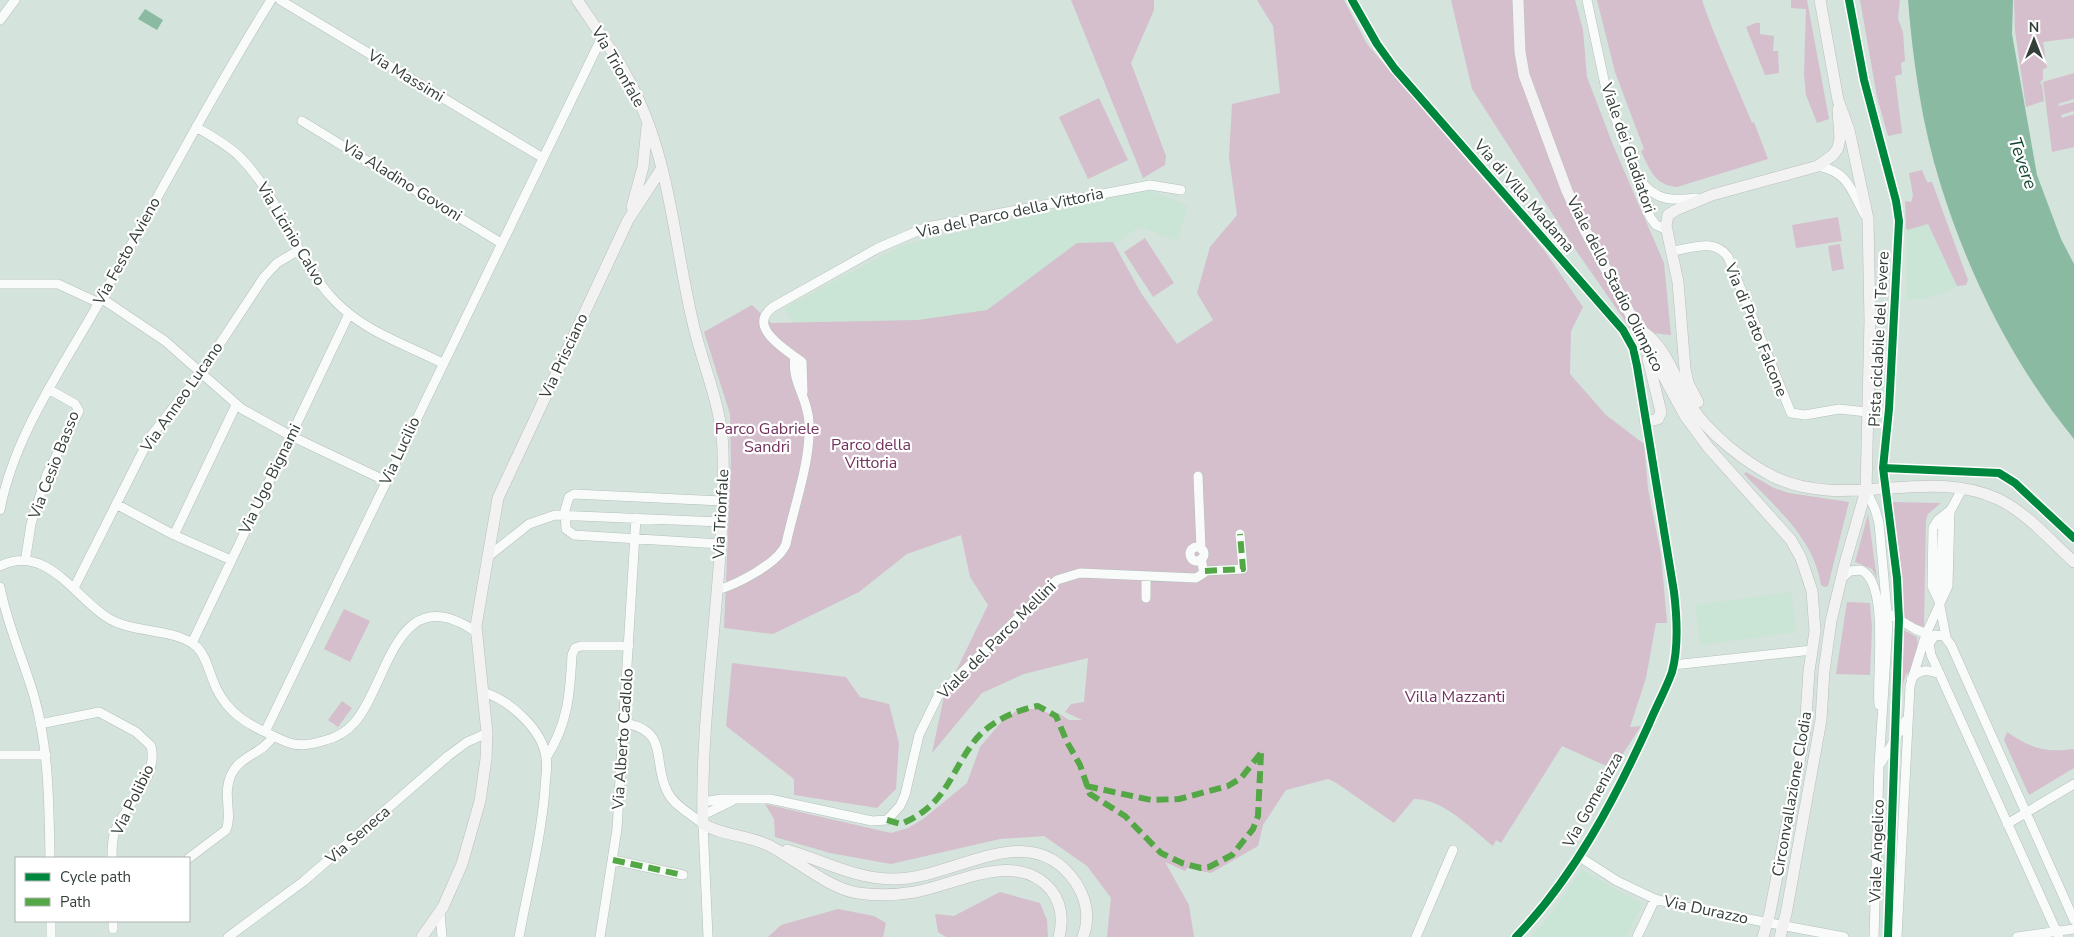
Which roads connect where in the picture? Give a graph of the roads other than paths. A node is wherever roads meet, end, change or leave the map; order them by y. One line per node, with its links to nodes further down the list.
1 (15, 0): 9 (street)
2 (271, 0): 15 (street, Via Festo Avieno)
3 (280, 0): 16 (street, Via Massimi)
4 (577, 0): 11 (main road, Via Trionfale)
5 (1352, 0): 37 (street, Via di Villa Madama)
6 (1518, 0): 31 (main road, Viale dello Stadio Olimpico)
7 (1587, 0): 19 (street, Viale dei Gladiatori)
8 (1820, 0): 12 (main road)
9 (3, 9): 10 (street)
10 (0, 20)
11 (602, 37): 14 (main road, Via Trionfale); 16 (street, Via Lucilio)
12 (1838, 100): 17 (main road); 22 (main road, Circonvallazione Clodia)
13 (302, 120): 25 (street, Via Aladino Govoni)
14 (648, 122): 18 (main road, Via Trionfale); 23 (main road, Via Prisciano)
15 (196, 127): 26 (street, Via Licinio Calvo); 29 (street, Via Festo Avieno)
16 (543, 158): 25 (street, Via Lucilio)
17 (1818, 166): 21 (main road); 22 (street)
18 (662, 168): 23 (main road, Via Prisciano); 44 (main road, Via Trionfale)
19 (1636, 172): 21 (street); 24 (street, Viale dei Gladiatori)
20 (1181, 190): 64 (street, Via del Parco della Vittoria)
21 (1712, 195): 24 (main road)
22 (1868, 219): 36 (main road, Circonvallazione Clodia)
23 (628, 220): 54 (main road, Via Prisciano)
24 (1667, 230): 27 (main road)
25 (501, 243): 32 (street, Via Lucilio)
26 (299, 250): 30 (street, Via Licinio Calvo); 33 (street, Via Anneo Lucano)
27 (1673, 251): 36 (street, Via di Prato Falcone); 39 (main road)
28 (0, 284): 29 (street)
29 (100, 301): 33 (street); 34 (street, Via Festo Avieno)
30 (349, 314): 32 (street, Via Licinio Calvo); 38 (street, Via Ugo Bignami)
31 (1638, 328): 37 (main road); 39 (main road); 73 (main road, Viale dello Stadio Olimpico)
32 (442, 363): 41 (street, Via Lucilio)
33 (200, 374): 35 (street); 45 (street, Via Anneo Lucano)
34 (50, 390): 46 (street, Via Festo Avieno); 55 (street, Via Cesio Basso)
35 (236, 405): 38 (street); 51 (street)
36 (1867, 412): 43 (main road, Circonvallazione Clodia)
37 (1645, 422): 74 (street, Via di Villa Madama)
38 (291, 436): 41 (street); 56 (street, Via Ugo Bignami)
39 (1721, 438): 43 (main road)
40 (1198, 476): 59 (street)
41 (386, 481): 83 (street, Via Lucilio)
42 (1962, 489): 43 (main road); 57 (main road); 66 (street)
43 (1866, 490): 61 (main road, Circonvallazione Clodia); 67 (street)
44 (722, 500): 47 (street); 49 (main road, Via Trionfale)
45 (116, 504): 51 (street); 63 (street, Via Anneo Lucano)
46 (0, 510)
47 (565, 514): 48 (street); 52 (street); 54 (street)
48 (636, 518): 49 (street); 52 (street, Via Alberto Cadlolo)
49 (721, 522): 53 (main road, Via Trionfale)
50 (1240, 534): 59 (street)
51 (174, 535): 56 (street)
52 (634, 539): 53 (street); 72 (street, Via Alberto Cadlolo)
53 (720, 544): 64 (main road, Via Trionfale)
54 (490, 555): 68 (main road, Via Prisciano)
55 (26, 556)
56 (231, 560): 71 (street, Via Ugo Bignami)
57 (2074, 562)
58 (0, 566): 63 (street)
59 (1205, 570): 60 (street, Viale del Parco Mellini)
60 (1146, 576): 65 (street); 89 (street, Viale del Parco Mellini)
61 (1841, 579): 76 (street); 107 (main road, Circonvallazione Clodia)
62 (0, 587): 81 (street)
63 (74, 588): 71 (street)
64 (716, 590): 90 (main road, Via Trionfale)
65 (1146, 598)
66 (1939, 601): 69 (street, Viale Angelico); 70 (street)
67 (1888, 613): 69 (street); 76 (street)
68 (476, 632): 78 (main road, Via Prisciano); 83 (street)
69 (1929, 635): 70 (street); 75 (street); 77 (street, Viale Angelico)
70 (1946, 637): 91 (street)
71 (192, 643): 83 (street)
72 (629, 646): 80 (street, Via Alberto Cadlolo); 86 (street)
73 (1812, 650): 74 (street); 106 (main road, Circonvallazione Clodia)
74 (1673, 665): 96 (street, Via Gomenizza)
75 (1940, 674): 77 (street); 93 (street)
76 (1881, 679): 87 (street, Viale Angelico)
77 (1911, 679): 79 (street, Viale Angelico)
78 (482, 692): 82 (main road, Via Prisciano); 86 (street)
79 (1908, 718): 87 (street, Viale Angelico); 126 (street, Viale Angelico)
80 (625, 723): 92 (street); 100 (street, Via Alberto Cadlolo)
81 (40, 724): 85 (street); 98 (street, Via Polibio)
82 (486, 733): 103 (main road, Via Prisciano); 111 (street, Via Seneca)
83 (273, 736): 99 (street, Via Lucilio)
84 (0, 755): 85 (street)
85 (46, 755): 97 (street)
86 (546, 758): 114 (street)
87 (1879, 765): 125 (street, Viale Angelico)
88 (2074, 784): 91 (street)
89 (736, 800): 90 (street, Viale del Parco Mellini); 92 (street, Viale del Parco Mellini)
90 (703, 802): 92 (main road, Via Trionfale)
91 (2027, 813): 93 (street); 104 (street)
92 (703, 819): 94 (main road); 116 (street, Via Trionfale)
93 (2007, 824): 109 (street)
94 (768, 845): 117 (main road); 118 (main road)
95 (1453, 850): 119 (street)
96 (1578, 856): 102 (street, Via Durazzo); 120 (street, Via Gomenizza)
97 (50, 857)
98 (112, 857)
99 (190, 857)
100 (613, 860): 101 (street); 115 (street, Via Alberto Cadlolo)
101 (683, 875)
102 (1655, 899): 106 (street, Via Durazzo); 121 (street)
103 (440, 913): 112 (main road, Via Prisciano); 113 (street)
104 (2074, 920)
105 (51, 922): 110 (street)
106 (1768, 922): 107 (street, Via Durazzo); 122 (main road, Circonvallazione Clodia)
107 (1784, 926): 123 (main road, Circonvallazione Clodia); 124 (street, Via Durazzo)
108 (2074, 929): 109 (street)
109 (2058, 934): 127 (street)
110 (51, 937)
111 (228, 937)
112 (422, 937)
113 (442, 937)
114 (520, 937)
115 (600, 937)
116 (708, 937)
117 (1059, 937)
118 (1083, 937)
119 (1416, 937)
120 (1516, 937)
121 (1637, 937)
122 (1763, 937)
123 (1780, 937)
124 (1844, 937)
125 (1874, 937)
126 (1897, 937)
127 (2017, 937)

